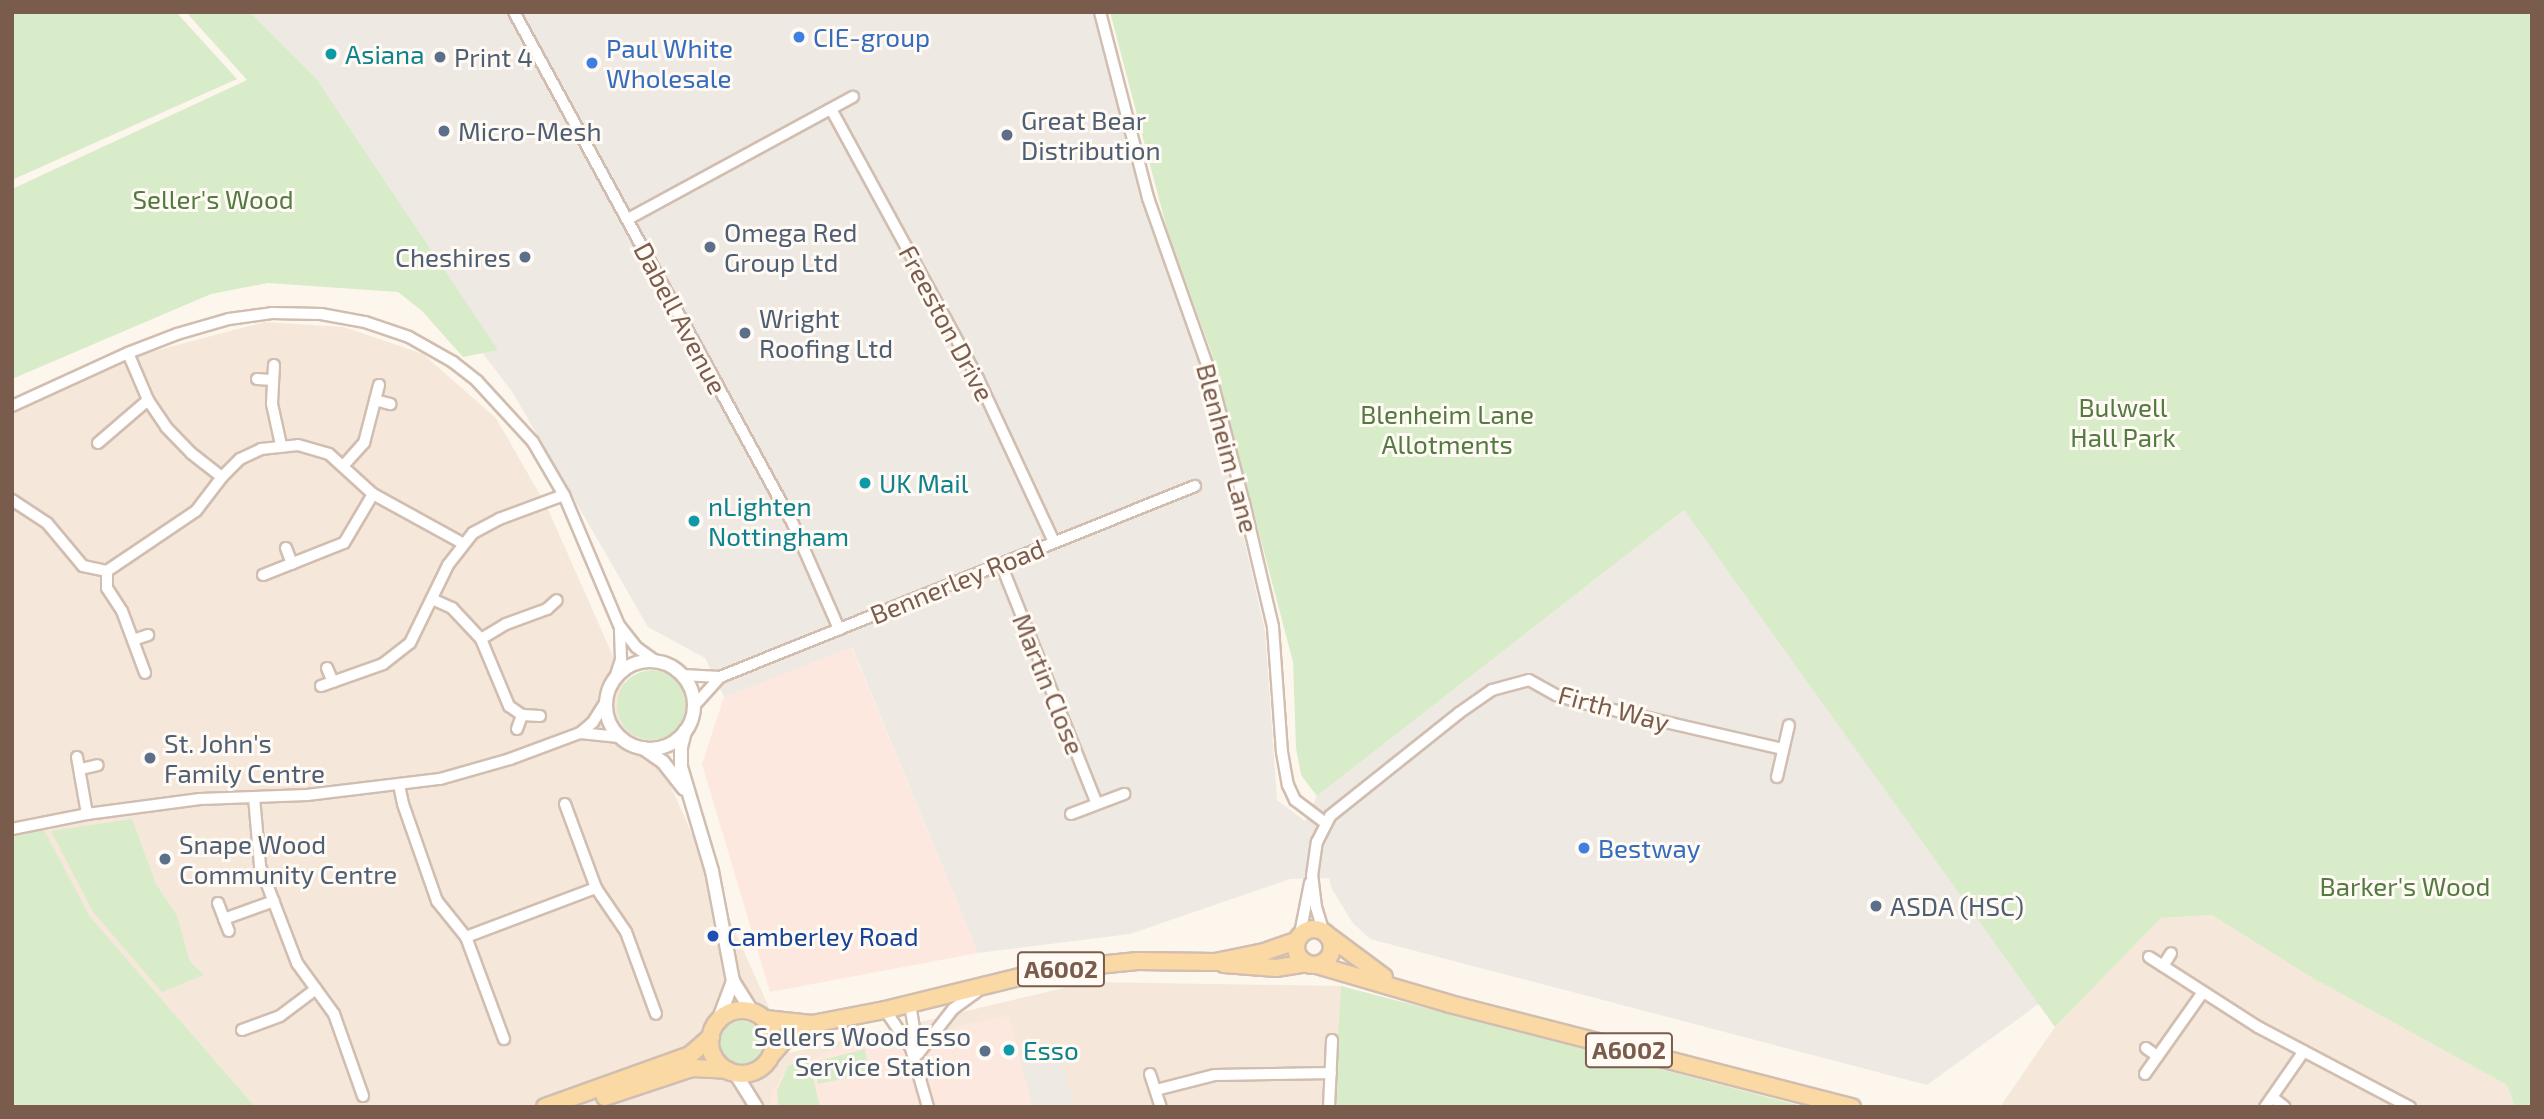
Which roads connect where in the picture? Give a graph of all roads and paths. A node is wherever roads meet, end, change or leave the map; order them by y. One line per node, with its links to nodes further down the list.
1 (514, 12): 5 (street, Dabell Avenue)
2 (1100, 12): 70 (street, Blenheim Lane)
3 (853, 97): 4 (street)
4 (831, 109): 5 (street); 23 (street, Freeston Drive)
5 (628, 219): 35 (street, Dabell Avenue)
6 (128, 353): 11 (street); 14 (street); 21 (street)
7 (274, 365): 9 (street)
8 (257, 379): 9 (street)
9 (274, 380): 16 (street)
10 (379, 385): 12 (street)
11 (148, 400): 15 (street); 18 (street)
12 (374, 400): 13 (street); 17 (street)
13 (390, 404)
14 (12, 406)
15 (98, 443)
16 (281, 445): 17 (street); 18 (street)
17 (344, 465): 20 (street)
18 (222, 477): 28 (street)
19 (1195, 486): 23 (street, Bennerley Road)
20 (373, 494): 24 (street); 26 (street)
21 (564, 495): 24 (street); 34 (street)
22 (12, 500): 28 (street)
23 (1054, 542): 27 (street, Bennerley Road)
24 (462, 543): 30 (street)
25 (286, 548): 26 (street)
26 (292, 564): 29 (street)
27 (1001, 564): 35 (street, Bennerley Road); 67 (street, Martin Close)
28 (107, 571): 38 (street)
29 (263, 575)
30 (432, 598): 37 (street); 45 (street)
31 (557, 600): 32 (street)
32 (547, 609): 33 (street); 37 (street)
33 (552, 620)
34 (620, 625): 39 (street); 44 (street)
35 (839, 629): 43 (street, Bennerley Road)
36 (148, 635): 38 (street)
37 (481, 639): 49 (street)
38 (134, 640): 41 (street)
39 (655, 661): 42 (street); 44 (street)
40 (327, 668): 45 (street)
41 (145, 673)
42 (682, 675): 43 (street, Bennerley Road); 48 (street)
43 (720, 677): 48 (street, Bennerley Road)
44 (615, 678): 47 (street)
45 (333, 682): 46 (street)
46 (321, 686)
47 (606, 701): 54 (street); 55 (street)
48 (694, 706): 53 (street)
49 (522, 715): 50 (street); 52 (street)
50 (540, 716)
51 (1789, 725): 57 (street)
52 (517, 729)
53 (685, 731): 56 (street); 64 (street)
54 (580, 733): 55 (street); 62 (street)
55 (620, 737): 56 (street)
56 (643, 748): 64 (street)
57 (1783, 749): 61 (street); 70 (street, Firth Way)
58 (77, 757): 60 (street)
59 (98, 765): 60 (street)
60 (81, 769): 68 (street)
61 (1777, 777)
62 (399, 785): 65 (street); 79 (street)
63 (1124, 794): 67 (street)
64 (688, 795): 86 (street)
65 (254, 797): 68 (street); 74 (street)
66 (565, 804): 73 (street)
67 (1097, 804): 69 (street)
68 (87, 814): 71 (street)
69 (1071, 814)
70 (1326, 823): 72 (street)
71 (12, 829)
72 (1312, 876): 78 (street); 80 (street)
73 (596, 888): 79 (street); 93 (street)
74 (274, 901): 76 (street); 88 (street)
75 (218, 903): 76 (street)
76 (224, 919): 77 (street)
77 (229, 931)
78 (1326, 934): 80 (main road); 84 (main road); 89 (main road, A6002)
79 (466, 937): 99 (street)
80 (1298, 937): 83 (main road, A6002); 84 (main road)
81 (2171, 953): 85 (street)
82 (2149, 957): 85 (street)
83 (1214, 962): 84 (main road, A6002); 87 (main road, A6002)
84 (1311, 964): 89 (main road, A6002)
85 (2163, 966): 90 (street)
86 (733, 981): 94 (street); 95 (street)
87 (988, 983): 91 (main road, A6002); 103 (street)
88 (316, 989): 97 (street); 112 (street)
89 (1408, 990): 120 (main road, A6002)
90 (2203, 992): 102 (street); 105 (street)
91 (911, 1004): 92 (main road, A6002); 103 (street)
92 (885, 1010): 96 (main road, A6002); 110 (street)
93 (656, 1014)
94 (758, 1015): 95 (main road); 96 (main road, A6002); 104 (main road)
95 (718, 1021): 98 (main road)
96 (812, 1024): 104 (main road, A6002)
97 (242, 1030)
98 (711, 1037): 106 (main road); 115 (main road)
99 (504, 1039)
100 (1332, 1040): 107 (street)
101 (2146, 1048): 105 (street)
102 (2304, 1051): 113 (street); 123 (street)
103 (918, 1054): 110 (street)
104 (772, 1055): 106 (main road)
105 (2157, 1056): 108 (street)
106 (731, 1071): 114 (street); 116 (main road)
107 (1331, 1073): 111 (street); 119 (street)
108 (2145, 1073)
109 (1150, 1074): 111 (street)
110 (922, 1082): 117 (street)
111 (1156, 1090): 118 (street)
112 (363, 1096)
113 (2272, 1097): 121 (street); 122 (street)
114 (756, 1106)
115 (545, 1107)
116 (577, 1107)
117 (928, 1107)
118 (1161, 1107)
119 (1329, 1107)
120 (1852, 1107)
121 (2265, 1107)
122 (2285, 1107)
123 (2410, 1107)

